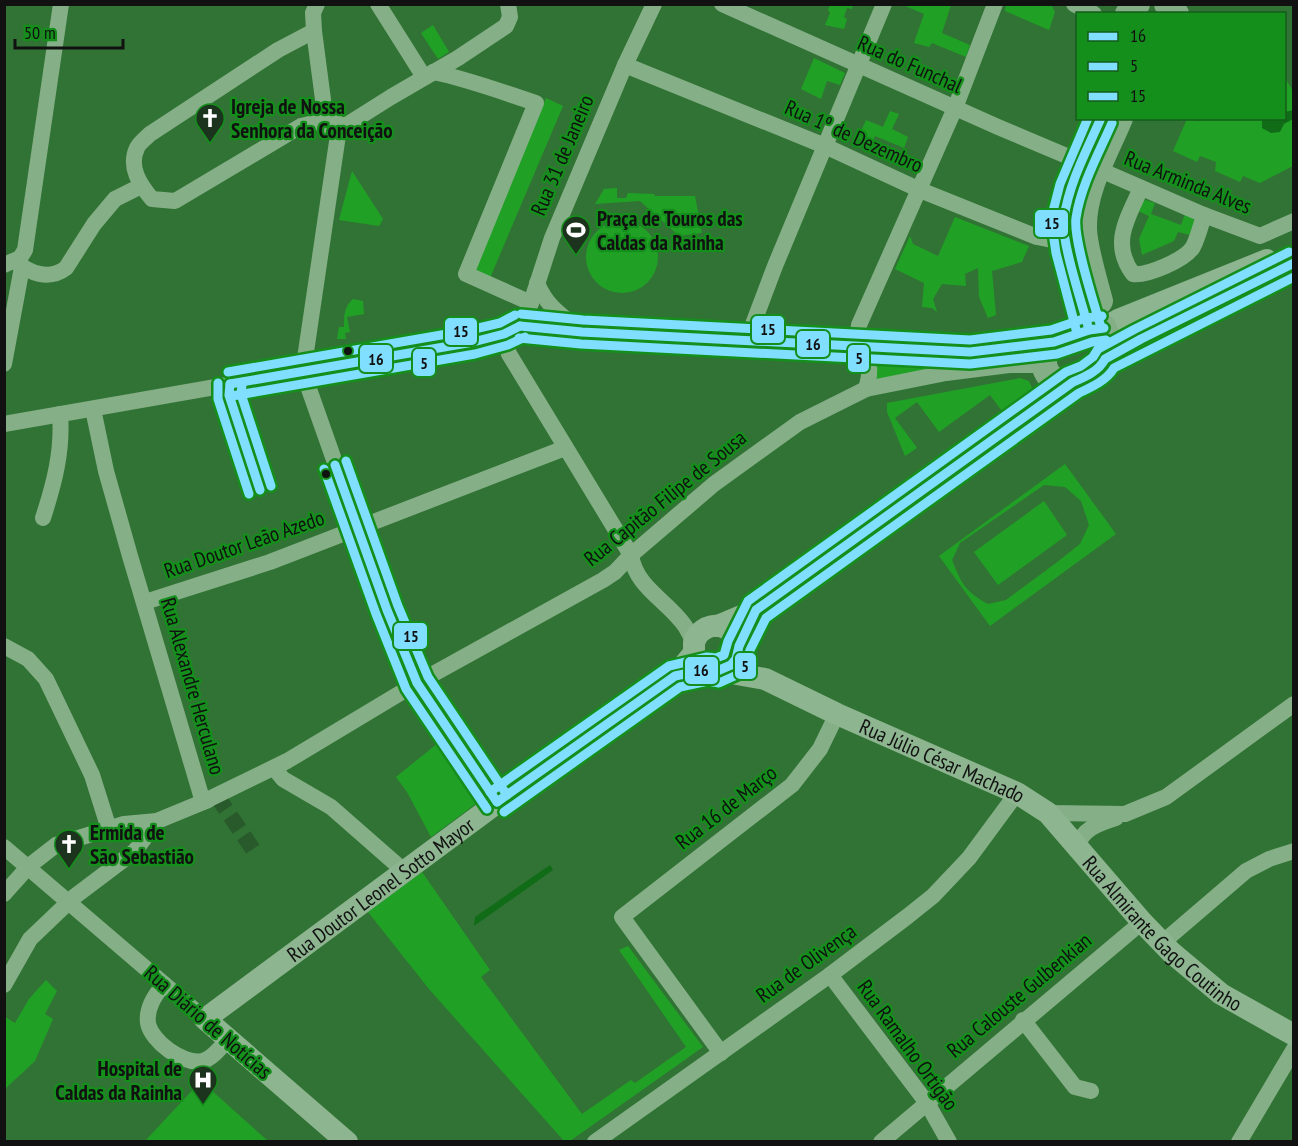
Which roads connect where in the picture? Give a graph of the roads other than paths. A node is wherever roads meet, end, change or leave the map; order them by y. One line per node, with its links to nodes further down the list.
1 (62, 4): 31 (street)
2 (378, 4): 14 (street)
3 (508, 4): 14 (street)
4 (654, 4): 12 (street, Rua 31 de Janeiro)
5 (722, 4): 13 (street, Rua do Funchal)
6 (884, 4): 13 (street)
7 (995, 4): 15 (street)
8 (1074, 4): 10 (street)
9 (315, 9): 11 (street)
10 (1090, 12)
11 (314, 31): 16 (street); 23 (street)
12 (625, 64): 20 (street, Rua 1º de Dezembro); 32 (street, Rua 31 de Janeiro)
13 (859, 66): 15 (street, Rua do Funchal); 20 (street)
14 (429, 75): 19 (street); 33 (street)
15 (955, 108): 21 (street, Rua do Funchal); 25 (street)
16 (326, 120): 19 (street); 22 (street); 23 (street)
17 (1101, 120): 21 (main road)
18 (1119, 120): 21 (main road)
19 (345, 126): 22 (street)
20 (825, 146): 25 (street, Rua 1º de Dezembro); 38 (street)
21 (1090, 165): 24 (street, Rua Arminda Alves); 28 (main road); 35 (main road)
22 (332, 172): 44 (street)
23 (141, 186): 31 (street)
24 (1141, 188): 26 (street, Rua Arminda Alves); 26 (street)
25 (920, 190): 28 (street, Rua 1º de Dezembro); 40 (street)
26 (1204, 215): 27 (street, Rua Arminda Alves)
27 (1293, 221)
28 (1067, 243): 35 (main road)
29 (1293, 249): 35 (main road)
30 (1293, 263): 41 (main road)
31 (14, 264): 42 (street)
32 (537, 283): 33 (street, Rua 31 de Janeiro); 36 (street)
33 (531, 303): 34 (street, Rua 31 de Janeiro)
34 (520, 326): 36 (street); 37 (street)
35 (1098, 329): 39 (main road); 41 (main road)
36 (582, 332): 38 (street)
37 (504, 334): 44 (street); 51 (street)
38 (747, 340): 40 (street)
39 (1054, 342): 40 (street); 43 (main road)
40 (856, 346): 46 (street)
41 (1105, 359): 45 (main road)
42 (4, 364)
43 (1046, 370): 45 (main road); 46 (street, Rua Capitão Filipe de Sousa); 48 (main road, Rua Doutor Leonel Sotto Mayor)
44 (303, 372): 47 (street); 53 (street)
45 (1073, 382): 48 (main road, Rua Doutor Leonel Sotto Mayor)
46 (866, 389): 54 (street, Rua Capitão Filipe de Sousa)
47 (93, 409): 49 (street); 55 (street, Rua Alexandre Herculano)
48 (1031, 412): 56 (main road, Rua Doutor Leonel Sotto Mayor)
49 (60, 414): 50 (street); 52 (street)
50 (4, 424)
51 (565, 448): 53 (street, Rua Doutor Leão Azedo); 54 (street)
52 (43, 518)
53 (358, 528): 55 (street, Rua Doutor Leão Azedo); 61 (street)
54 (631, 555): 57 (street); 61 (street, Rua Capitão Filipe de Sousa)
55 (145, 602): 66 (street, Rua Alexandre Herculano)
56 (756, 610): 57 (main road, Rua Doutor Leonel Sotto Mayor); 59 (main road, Rua Doutor Leonel Sotto Mayor)
57 (702, 645): 59 (main road); 59 (main road); 60 (main road); 67 (main road, Rua Doutor Leonel Sotto Mayor)
58 (4, 646): 71 (street)
59 (738, 649): 60 (main road)
60 (765, 679): 63 (main road, Rua Júlio César Machado)
61 (417, 683): 64 (street, Rua Capitão Filipe de Sousa); 67 (street)
62 (1293, 704): 69 (street, Rua Júlio César Machado)
63 (837, 714): 65 (main road, Rua Júlio César Machado); 89 (street, Rua 16 de Março)
64 (274, 768): 66 (street, Rua Capitão Filipe de Sousa); 76 (street)
65 (1017, 793): 68 (main road, Rua Júlio César Machado); 81 (street, Rua de Olivença)
66 (206, 801): 70 (street, Rua Capitão Filipe de Sousa)
67 (497, 802): 76 (main road, Rua Doutor Leonel Sotto Mayor)
68 (1048, 813): 69 (street, Rua Júlio César Machado); 73 (main road, Rua Almirante Gago Coutinho)
69 (1125, 814): 73 (street, Rua Júlio César Machado)
70 (157, 821): 71 (street); 78 (street)
71 (109, 829): 75 (street)
72 (4, 847): 75 (street, Rua Diário de Notícias)
73 (1077, 847): 79 (main road, Rua Almirante Gago Coutinho)
74 (1293, 851): 80 (street)
75 (29, 866): 77 (street); 78 (street, Rua Diário de Notícias)
76 (404, 871): 84 (main road, Rua Doutor Leonel Sotto Mayor)
77 (4, 894)
78 (68, 903): 82 (street, Rua Diário de Notícias); 83 (street)
79 (1142, 922): 80 (main road, Rua Almirante Gago Coutinho); 85 (street, Rua Calouste Gulbenkian)
80 (1162, 943): 86 (main road, Rua Almirante Gago Coutinho)
81 (830, 975): 89 (street, Rua de Olivença); 91 (street, Rua Ramalho Ortigão)
82 (164, 984): 84 (street, Rua Diário de Notícias); 87 (street)
83 (4, 986)
84 (205, 1019): 87 (main road, Rua Diário de Notícias)
85 (1023, 1020): 90 (street); 91 (street, Rua Calouste Gulbenkian)
86 (1293, 1035)
87 (227, 1040): 92 (main road, Rua Diário de Notícias)
88 (1293, 1049): 96 (street)
89 (721, 1053): 93 (street, Rua de Olivença)
90 (1091, 1091)
91 (927, 1103): 94 (street, Rua Calouste Gulbenkian); 95 (street, Rua Ramalho Ortigão)
92 (347, 1142)
93 (595, 1142)
94 (881, 1142)
95 (949, 1142)
96 (1239, 1142)

